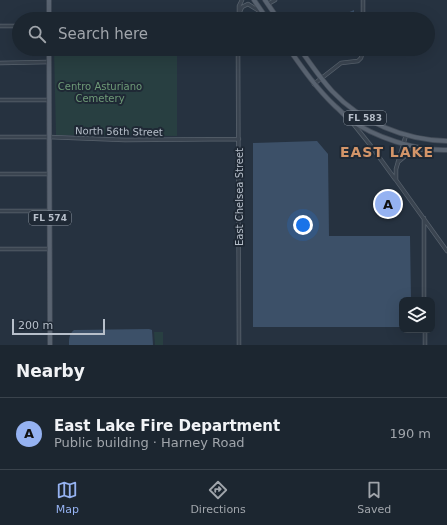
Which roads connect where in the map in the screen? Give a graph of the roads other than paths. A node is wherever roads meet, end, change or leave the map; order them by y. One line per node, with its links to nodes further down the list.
1 (49, 0): 7 (main road)
2 (242, 0): 8 (street)
3 (254, 0): 11 (main road)
4 (275, 0): 6 (street)
5 (363, 0): 13 (street)
6 (266, 2): 12 (main road)
7 (49, 12)
8 (239, 12)
9 (240, 12): 10 (street)
10 (261, 12)
11 (261, 12)
12 (273, 12)
13 (363, 12)
14 (0, 26): 15 (street)
15 (12, 26)
16 (49, 56): 22 (main road, FL 574)
17 (238, 56): 31 (street, East Chelsea Street)
18 (294, 56): 24 (main road, FL 583)
19 (305, 56): 23 (main road, FL 583)
20 (361, 56): 23 (street)
21 (0, 62): 22 (street)
22 (49, 62): 26 (main road, FL 574)
23 (321, 78): 24 (street); 28 (main road, FL 583)
24 (314, 84): 27 (main road, FL 583)
25 (0, 100): 26 (street)
26 (49, 100): 30 (main road, FL 574)
27 (348, 119): 33 (main road, FL 583); 39 (street)
28 (406, 135): 32 (main road, FL 583); 33 (street)
29 (0, 137): 30 (street, North 56th Street)
30 (49, 137): 31 (street, North 56th Street); 38 (main road, FL 574)
31 (239, 140): 49 (street, East Chelsea Street)
32 (447, 141)
33 (403, 144): 34 (main road, FL 583); 36 (street)
34 (426, 149): 35 (main road, FL 583); 36 (street)
35 (447, 150)
36 (398, 162): 39 (street)
37 (0, 174): 38 (street)
38 (49, 174): 41 (main road, FL 574)
39 (396, 180): 42 (street)
40 (0, 211): 41 (street)
41 (50, 211): 44 (main road, FL 574)
42 (424, 218): 45 (street); 46 (street)
43 (0, 249): 44 (street)
44 (50, 249): 48 (main road, FL 574)
45 (447, 251)
46 (424, 297)
47 (424, 333): 50 (street)
48 (50, 345)
49 (239, 345)
50 (425, 345)

